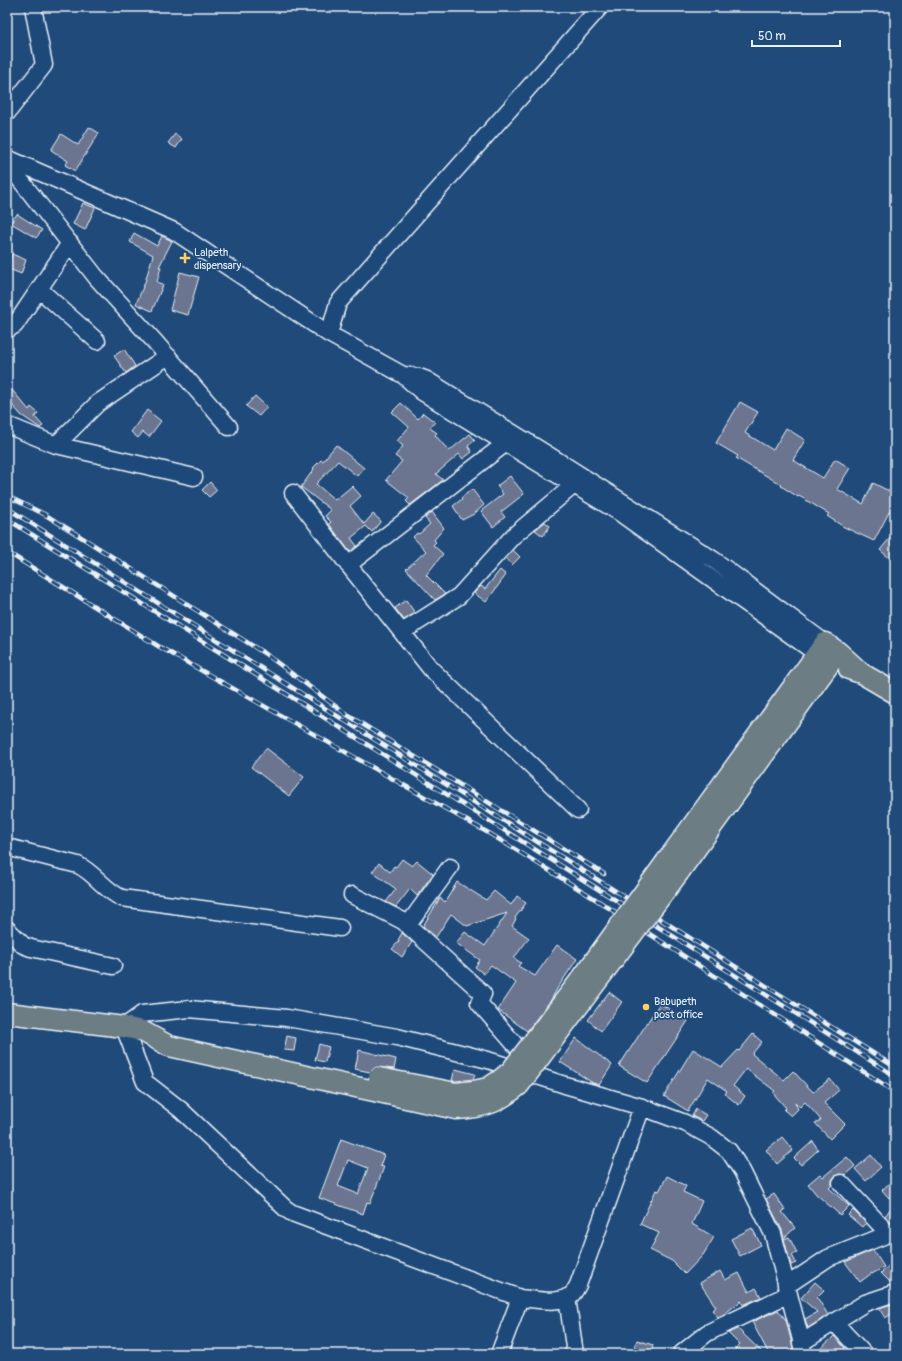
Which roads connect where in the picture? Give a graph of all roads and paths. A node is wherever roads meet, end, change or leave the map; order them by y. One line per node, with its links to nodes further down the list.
1 (33, 7): 3 (street)
2 (600, 7): 9 (street)
3 (7, 113)
4 (7, 158): 9 (street)
5 (7, 163): 6 (street)
6 (70, 243): 7 (street); 11 (street)
7 (39, 289): 8 (street); 10 (street)
8 (7, 330)
9 (329, 334): 12 (street)
10 (97, 340)
11 (168, 356): 14 (street); 16 (street)
12 (403, 375): 15 (street); 22 (street)
13 (7, 425): 16 (street)
14 (229, 427)
15 (506, 443): 18 (street); 20 (street)
16 (56, 445): 17 (street)
17 (194, 477)
18 (574, 485): 21 (street); 22 (street)
19 (293, 493): 20 (street)
20 (348, 564): 21 (street)
21 (402, 632): 24 (street)
22 (827, 653): 23 (main road); 33 (main road, bridge)
23 (895, 693)
24 (578, 810)
25 (7, 847): 29 (street)
26 (450, 867): 28 (street)
27 (352, 895): 28 (street)
28 (408, 924): 34 (street)
29 (340, 928)
30 (7, 929): 31 (street)
31 (113, 966)
32 (7, 1013): 33 (main road)
33 (133, 1029): 34 (street); 40 (street)
34 (546, 1079): 35 (street)
35 (642, 1107): 37 (street); 39 (street)
36 (841, 1183): 37 (street)
37 (787, 1290): 42 (street); 45 (street)
38 (895, 1293): 41 (street)
39 (567, 1297): 40 (street); 44 (street)
40 (520, 1298): 43 (street)
41 (834, 1322): 42 (street); 46 (street)
42 (802, 1348)
43 (499, 1354)
44 (575, 1354)
45 (681, 1354)
46 (864, 1354)

